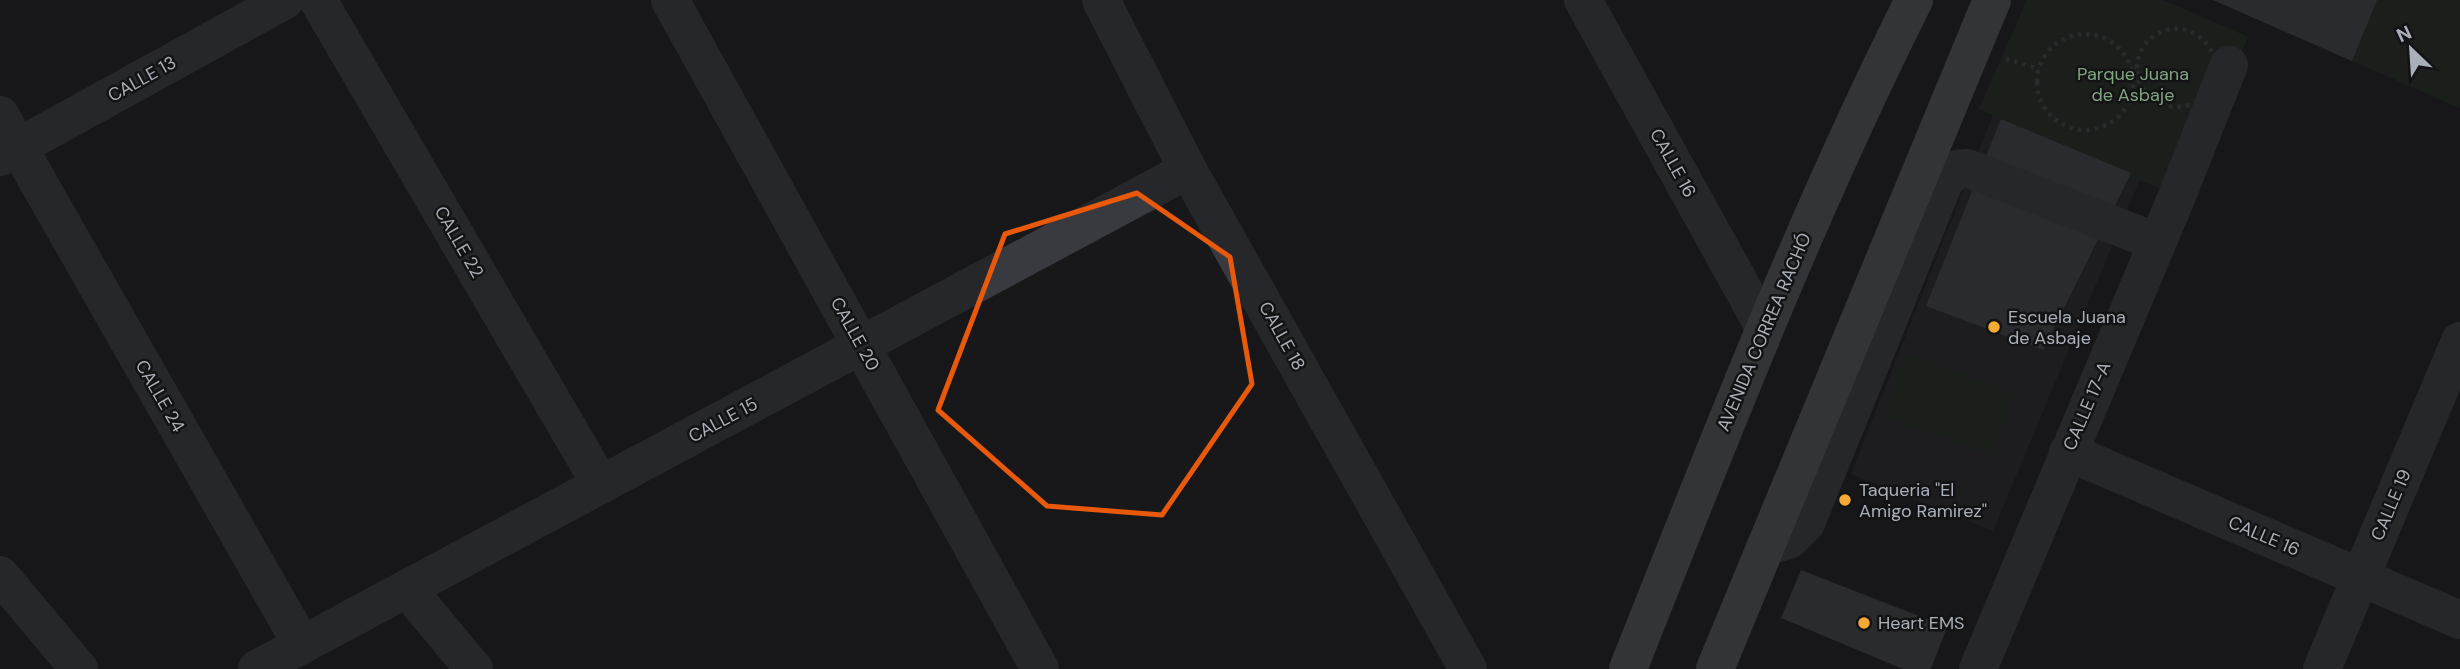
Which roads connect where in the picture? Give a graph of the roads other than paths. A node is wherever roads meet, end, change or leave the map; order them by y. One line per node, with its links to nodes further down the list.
1 (285, 0): 9 (street, CALLE 13)
2 (318, 0): 16 (street, CALLE 22)
3 (670, 0): 14 (street, CALLE 20)
4 (1101, 0): 10 (street, CALLE 18)
5 (1583, 0): 12 (street, CALLE 16)
6 (1914, 0): 12 (main road, AVENIDA CORREA RACHÓ)
7 (1992, 0): 17 (main road)
8 (2228, 65): 11 (street, CALLE 17-A)
9 (6, 140): 22 (street, CALLE 24)
10 (1188, 170): 14 (street, CALLE 15); 27 (street, CALLE 18)
11 (2157, 242): 15 (street, CALLE 17-A); 17 (street)
12 (1764, 327): 28 (main road, AVENIDA CORREA RACHÓ)
13 (2460, 341): 19 (street, CALLE 19)
14 (861, 345): 16 (street, CALLE 15); 26 (street, CALLE 20)
15 (2068, 452): 19 (street, CALLE 16); 30 (street, CALLE 17-A)
16 (601, 485): 20 (street, CALLE 15)
17 (1765, 547): 29 (main road)
18 (0, 575): 23 (street)
19 (2361, 577): 21 (street, CALLE 16); 31 (street, CALLE 19)
20 (407, 589): 22 (street, CALLE 15); 25 (street)
21 (2460, 620)
22 (302, 645): 24 (street, CALLE 15)
23 (79, 669)
24 (257, 669)
25 (474, 669)
26 (1040, 669)
27 (1468, 669)
28 (1628, 669)
29 (1715, 669)
30 (1978, 669)
31 (2322, 669)

